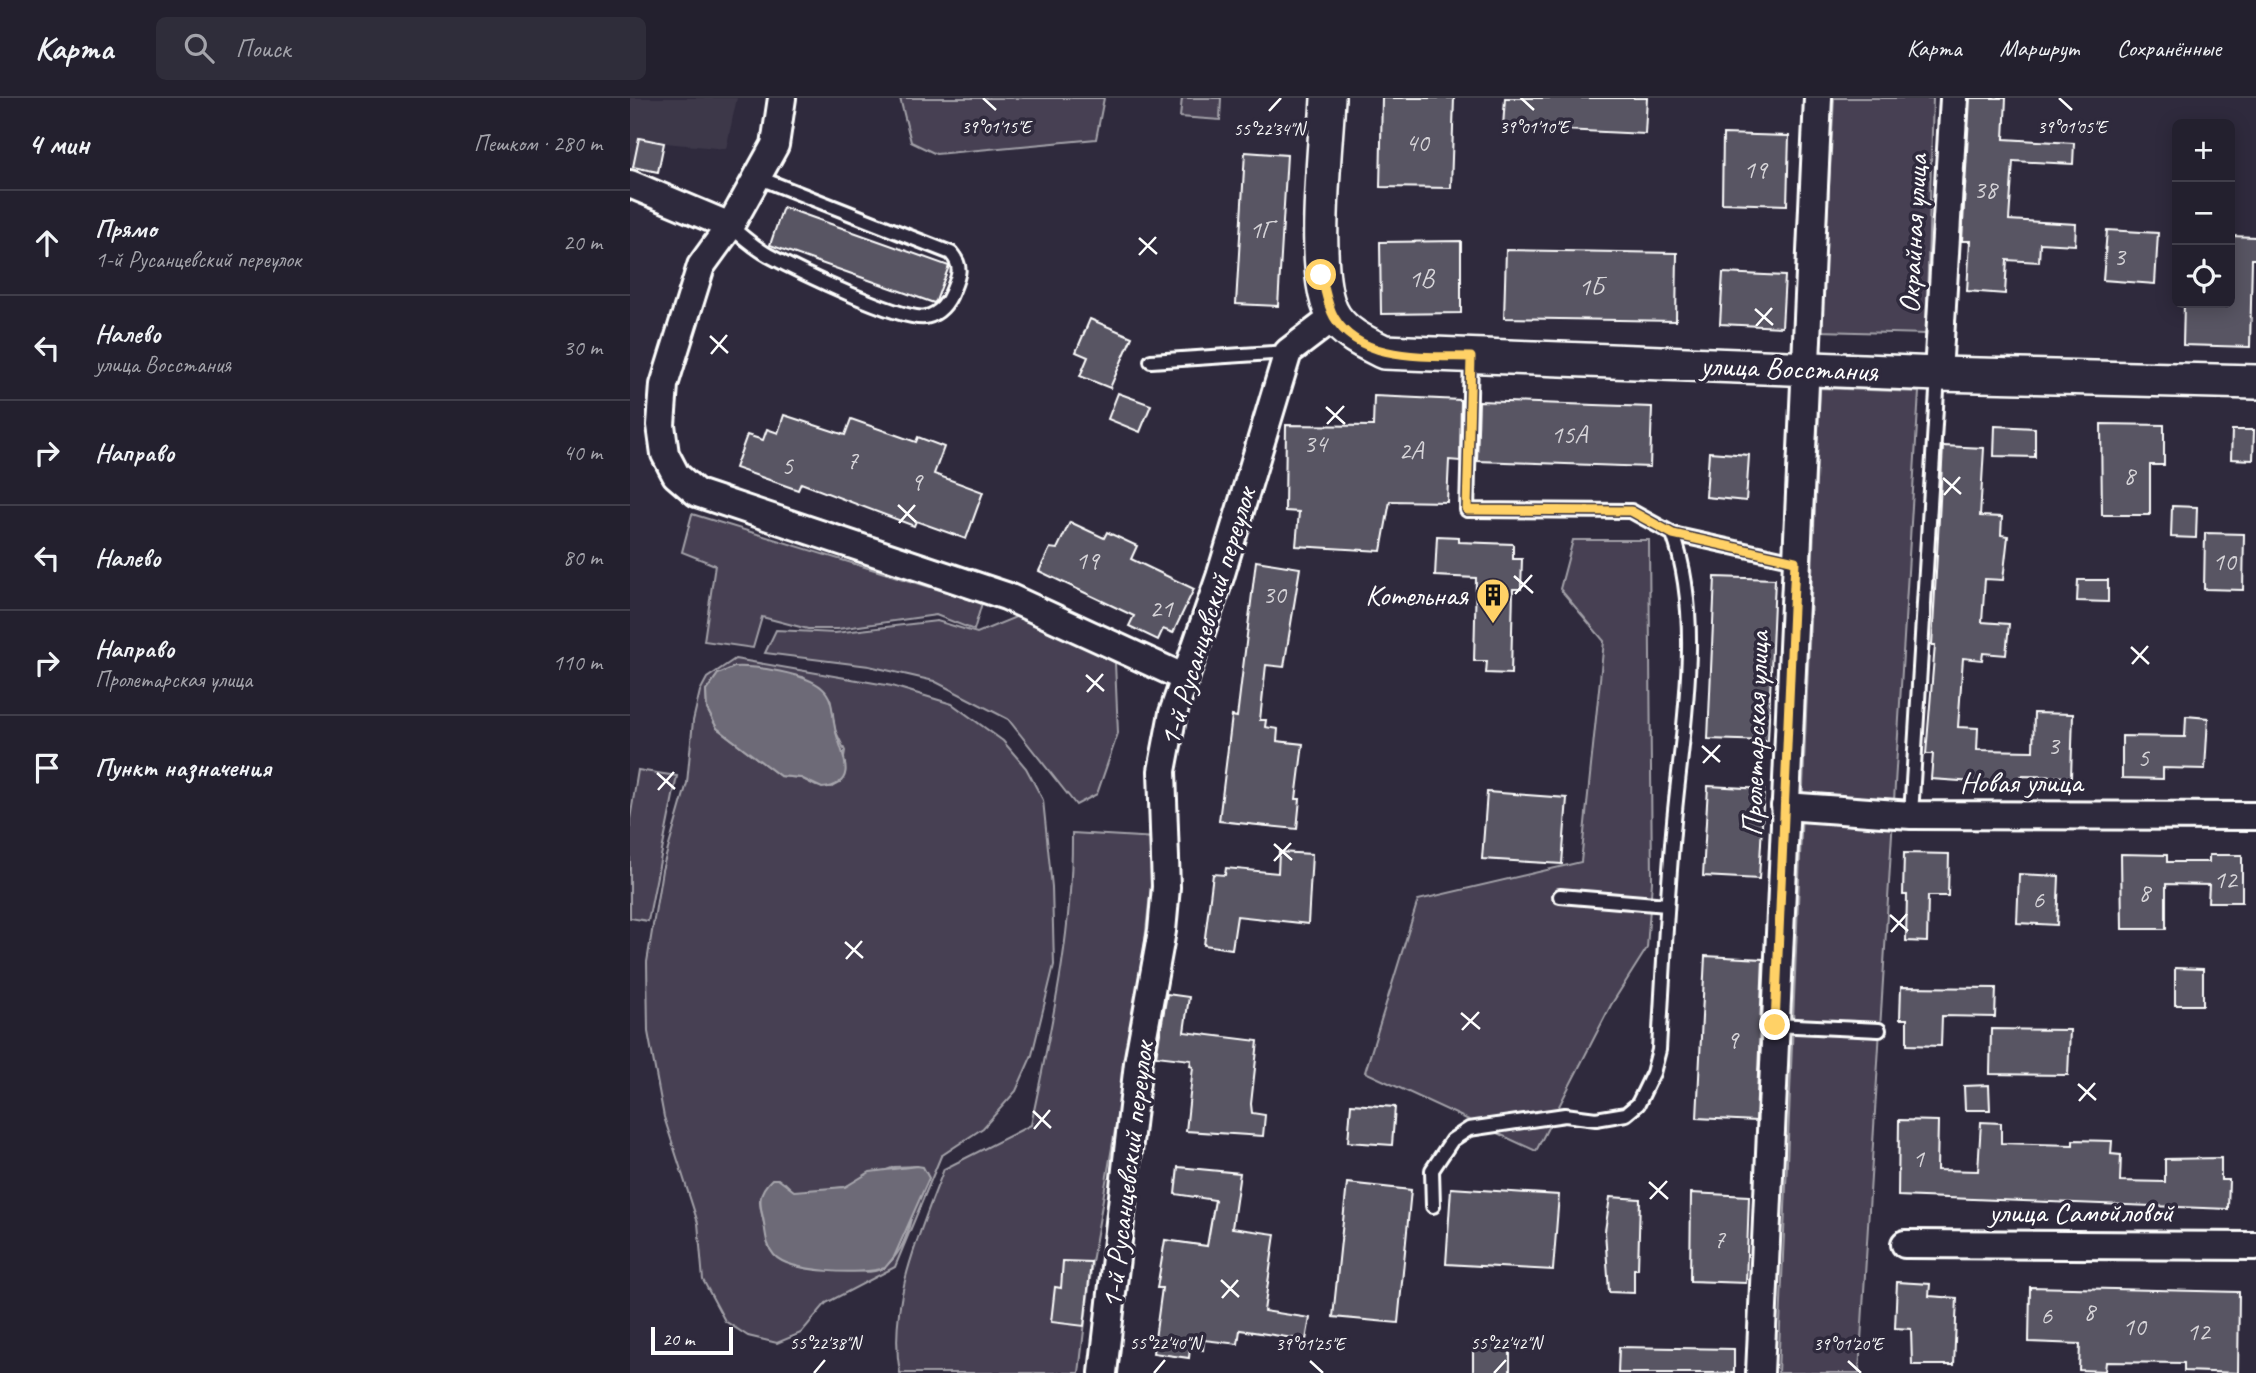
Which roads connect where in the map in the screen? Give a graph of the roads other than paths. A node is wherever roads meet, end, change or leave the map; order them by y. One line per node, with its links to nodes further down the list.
1 (782, 98): 5 (street)
2 (1328, 98): 8 (street)
3 (1818, 98): 12 (street, Пролетарская улица)
4 (1954, 98): 13 (street, Окрайная улица)
5 (757, 177): 7 (street); 7 (lane)
6 (630, 184): 7 (street)
7 (730, 226): 17 (street)
8 (1334, 317): 9 (street); 10 (street, улица Восстания)
9 (1288, 352): 11 (lane); 17 (street, 1-й Русанцевский переулок)
10 (1471, 357): 12 (street, улица Восстания); 15 (lane)
11 (1151, 361)
12 (1805, 369): 13 (street, улица Восстания); 16 (street, Пролетарская улица)
13 (1938, 374): 14 (street, улица Восстания); 19 (lane)
14 (2256, 382)
15 (1673, 534): 16 (lane); 22 (lane)
16 (1795, 561): 18 (street, Пролетарская улица)
17 (1185, 678): 28 (street, 1-й Русанцевский переулок)
18 (1785, 806): 19 (street, Новая улица); 23 (street, Пролетарская улица)
19 (1911, 815): 20 (street, Новая улица)
20 (2256, 816)
21 (1560, 896): 22 (lane)
22 (1667, 905): 25 (lane)
23 (1775, 1025): 24 (lane); 29 (street, Пролетарская улица)
24 (1879, 1030)
25 (1433, 1206)
26 (1905, 1244): 27 (street, улица Самойловой)
27 (2256, 1246)
28 (1103, 1373)
29 (1760, 1373)

